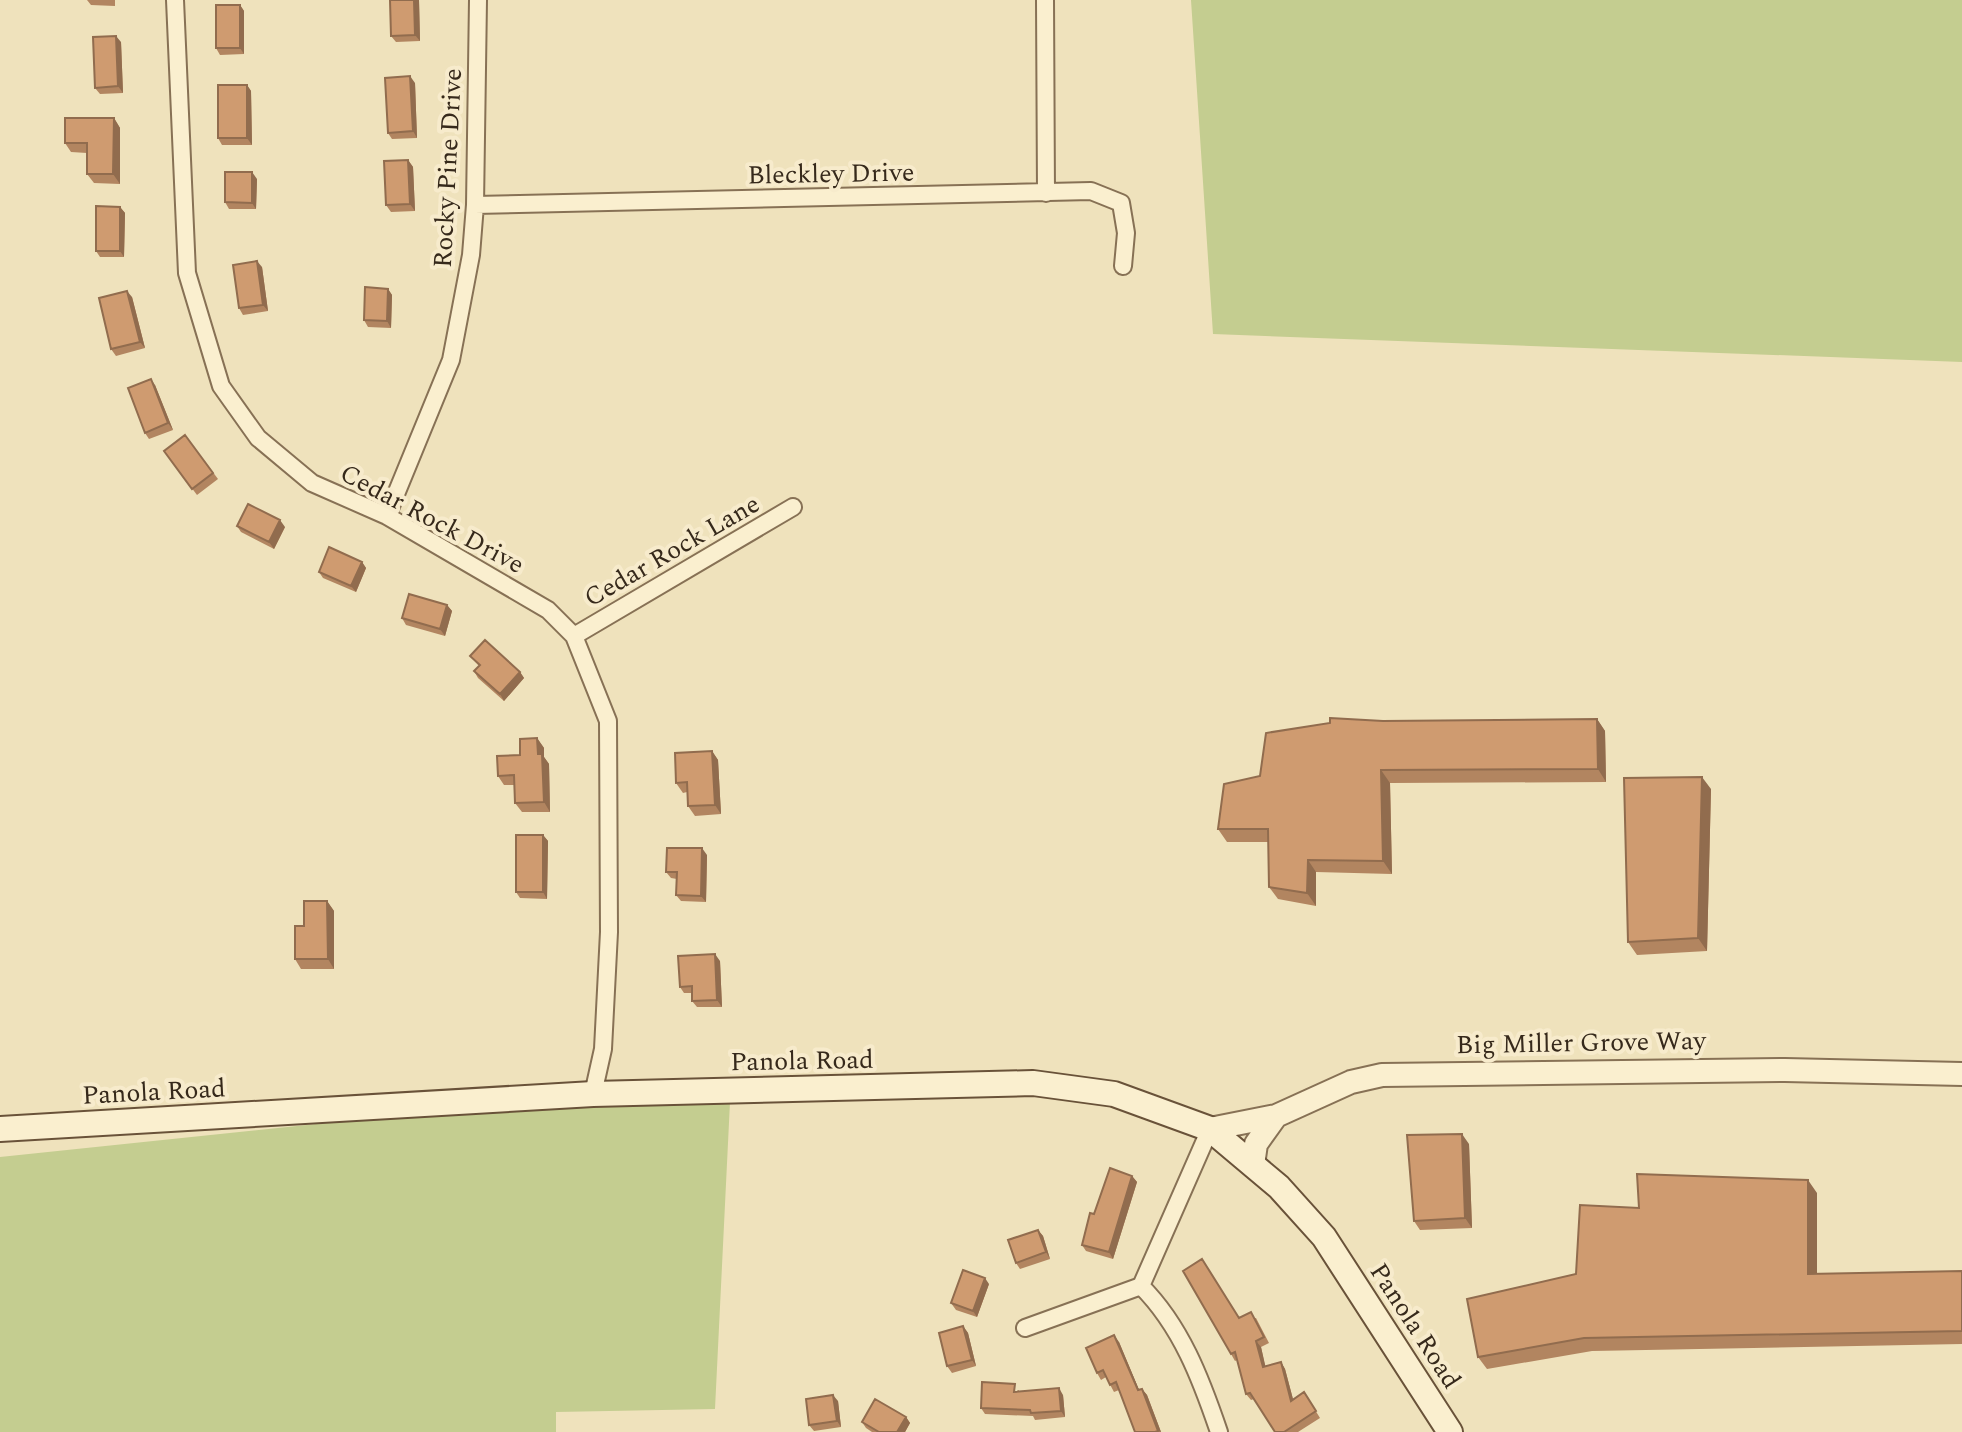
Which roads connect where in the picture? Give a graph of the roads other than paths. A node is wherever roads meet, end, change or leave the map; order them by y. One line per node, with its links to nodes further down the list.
1 (175, 0): 8 (street, Cedar Rock Drive)
2 (478, 0): 5 (street, Rocky Pine Drive)
3 (1045, 0): 4 (street)
4 (1046, 193): 5 (street, Bleckley Drive); 6 (street, Bleckley Drive)
5 (475, 205): 8 (street, Rocky Pine Drive)
6 (1123, 266)
7 (793, 507): 9 (street, Cedar Rock Lane)
8 (387, 516): 9 (street, Cedar Rock Drive)
9 (574, 636): 11 (street, Cedar Rock Drive)
10 (1962, 1074): 12 (street, Big Miller Grove Way)
11 (593, 1094): 13 (main road, Panola Road); 14 (main road, Panola Road)
12 (1276, 1116): 14 (street, Big Miller Grove Way); 15 (street)
13 (0, 1129)
14 (1210, 1129): 15 (main road, Panola Road); 16 (street)
15 (1253, 1165): 19 (main road, Panola Road)
16 (1141, 1286): 17 (street); 18 (street)
17 (1025, 1328)
18 (1219, 1432)
19 (1450, 1432)

